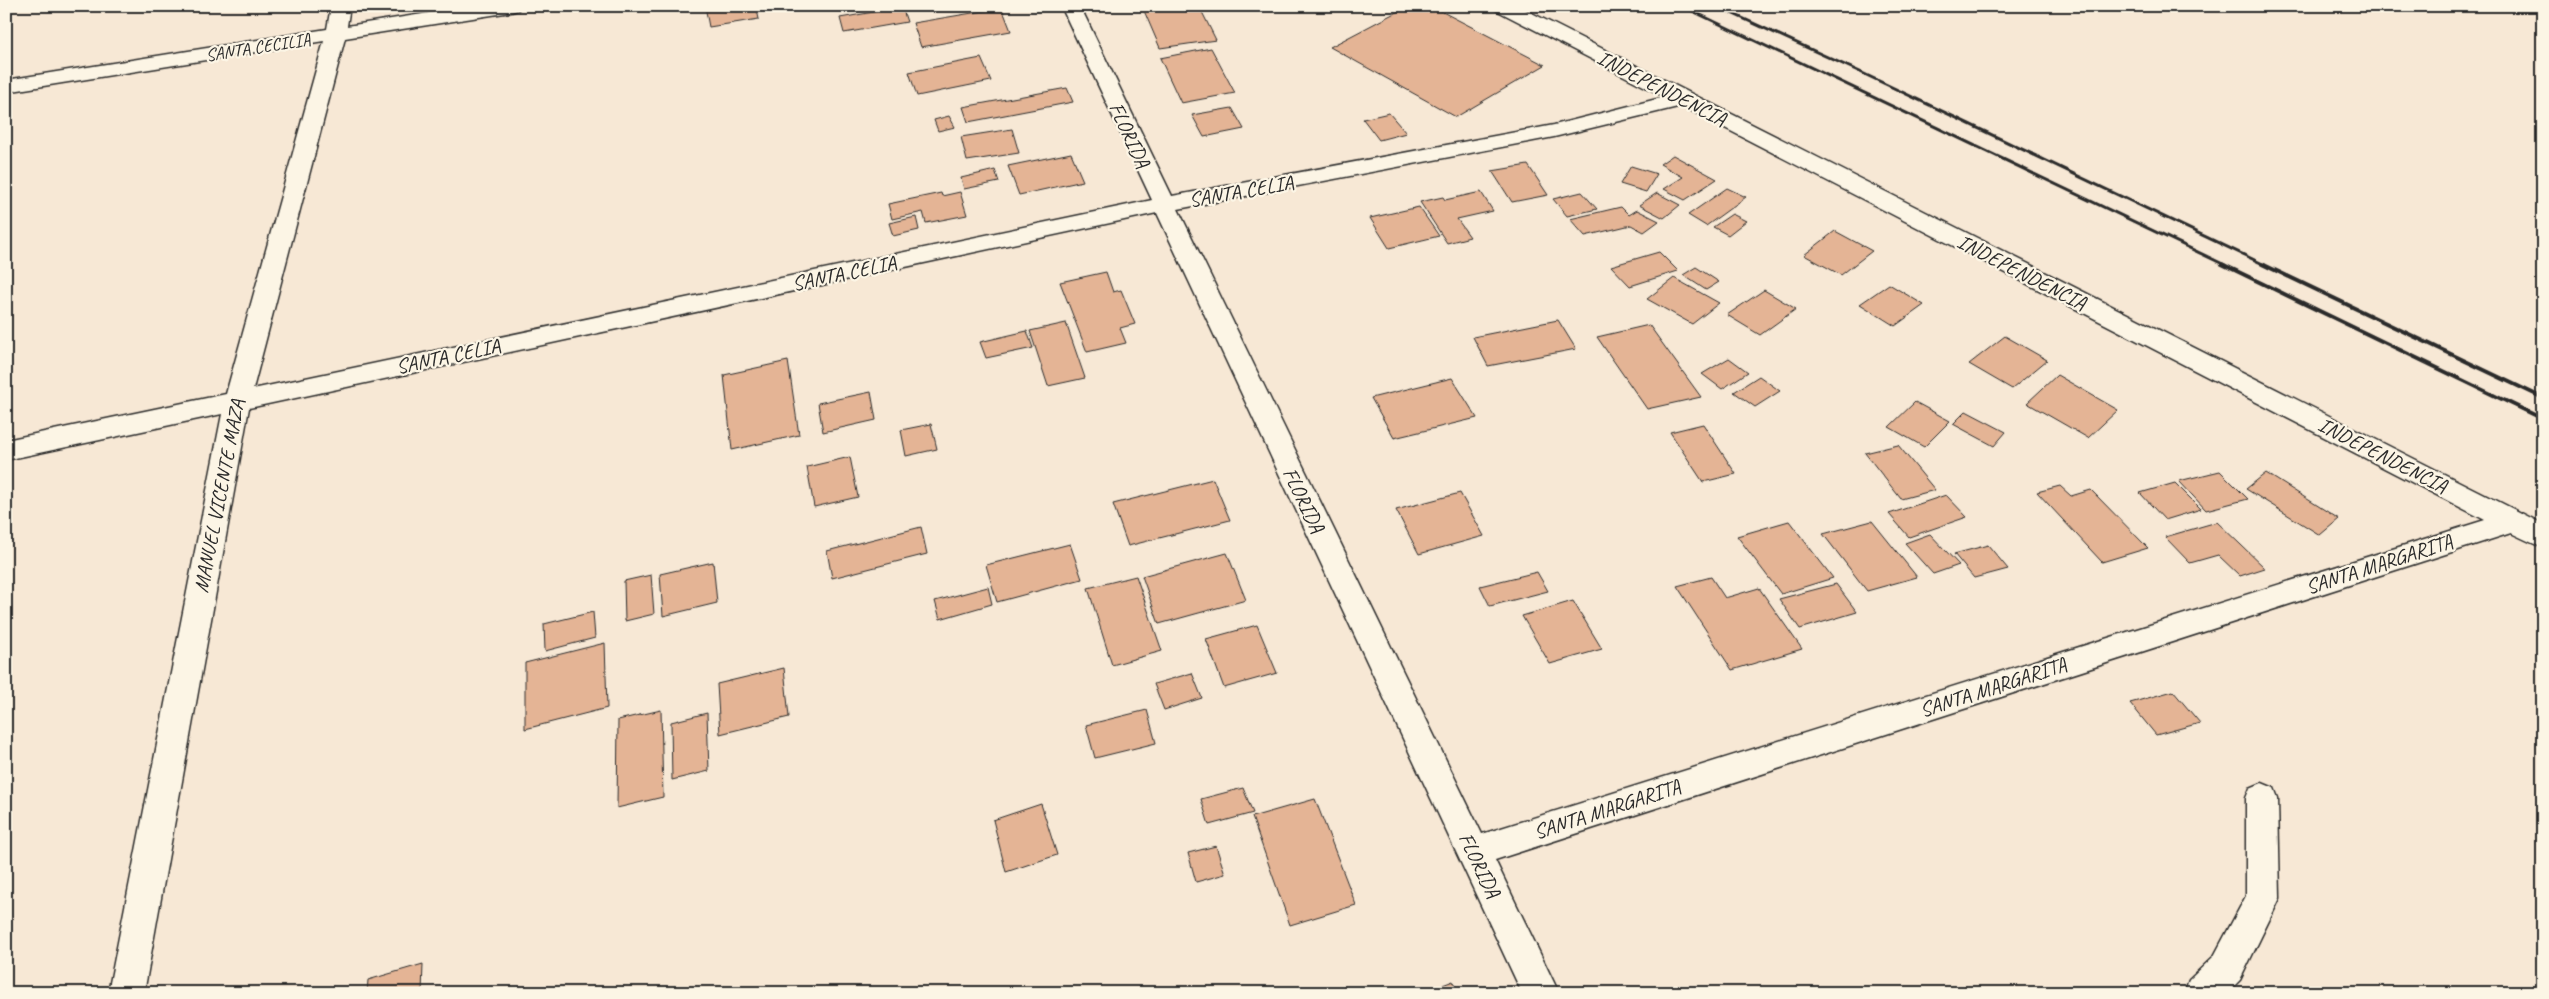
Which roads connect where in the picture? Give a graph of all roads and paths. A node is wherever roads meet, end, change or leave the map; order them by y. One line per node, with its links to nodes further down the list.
1 (341, 6): 5 (street, MANUEL VICENTE MAZA)
2 (511, 6): 5 (street, SANTA CECILIA)
3 (1070, 6): 8 (street, FLORIDA)
4 (1502, 6): 7 (street, INDEPENDENCIA)
5 (336, 34): 6 (street, SANTA CECILIA); 9 (street, MANUEL VICENTE MAZA)
6 (6, 86)
7 (1683, 99): 8 (street, SANTA CELIA); 11 (street, INDEPENDENCIA)
8 (1163, 206): 9 (street, SANTA CELIA); 14 (street, FLORIDA)
9 (236, 401): 10 (street, SANTA CELIA); 15 (street, MANUEL VICENTE MAZA)
10 (6, 450)
11 (2513, 522): 12 (street, INDEPENDENCIA); 14 (street, SANTA MARGARITA)
12 (2543, 537)
13 (2262, 798): 17 (street)
14 (1473, 852): 16 (street, FLORIDA)
15 (126, 993)
16 (1541, 993)
17 (2202, 993)

